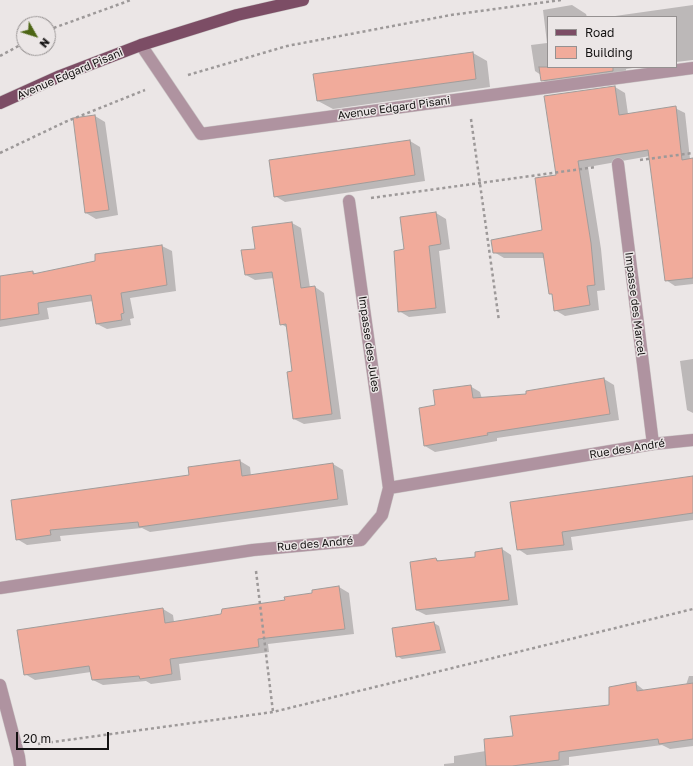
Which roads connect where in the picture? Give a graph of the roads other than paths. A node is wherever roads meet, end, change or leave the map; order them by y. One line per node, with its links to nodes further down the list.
1 (303, 0): 2 (main road, Avenue Edgard Pisani)
2 (141, 45): 3 (street, Avenue Edgard Pisani); 4 (main road, Avenue Edgard Pisani)
3 (693, 68)
4 (0, 103)
5 (618, 164): 8 (street, Impasse des Marcel)
6 (349, 201): 9 (street, Impasse des Jules)
7 (693, 440): 8 (street, Rue des André)
8 (653, 444): 9 (street, Rue des André)
9 (389, 488): 10 (street, Rue des André)
10 (0, 588)
11 (0, 685): 12 (street)
12 (20, 766)

